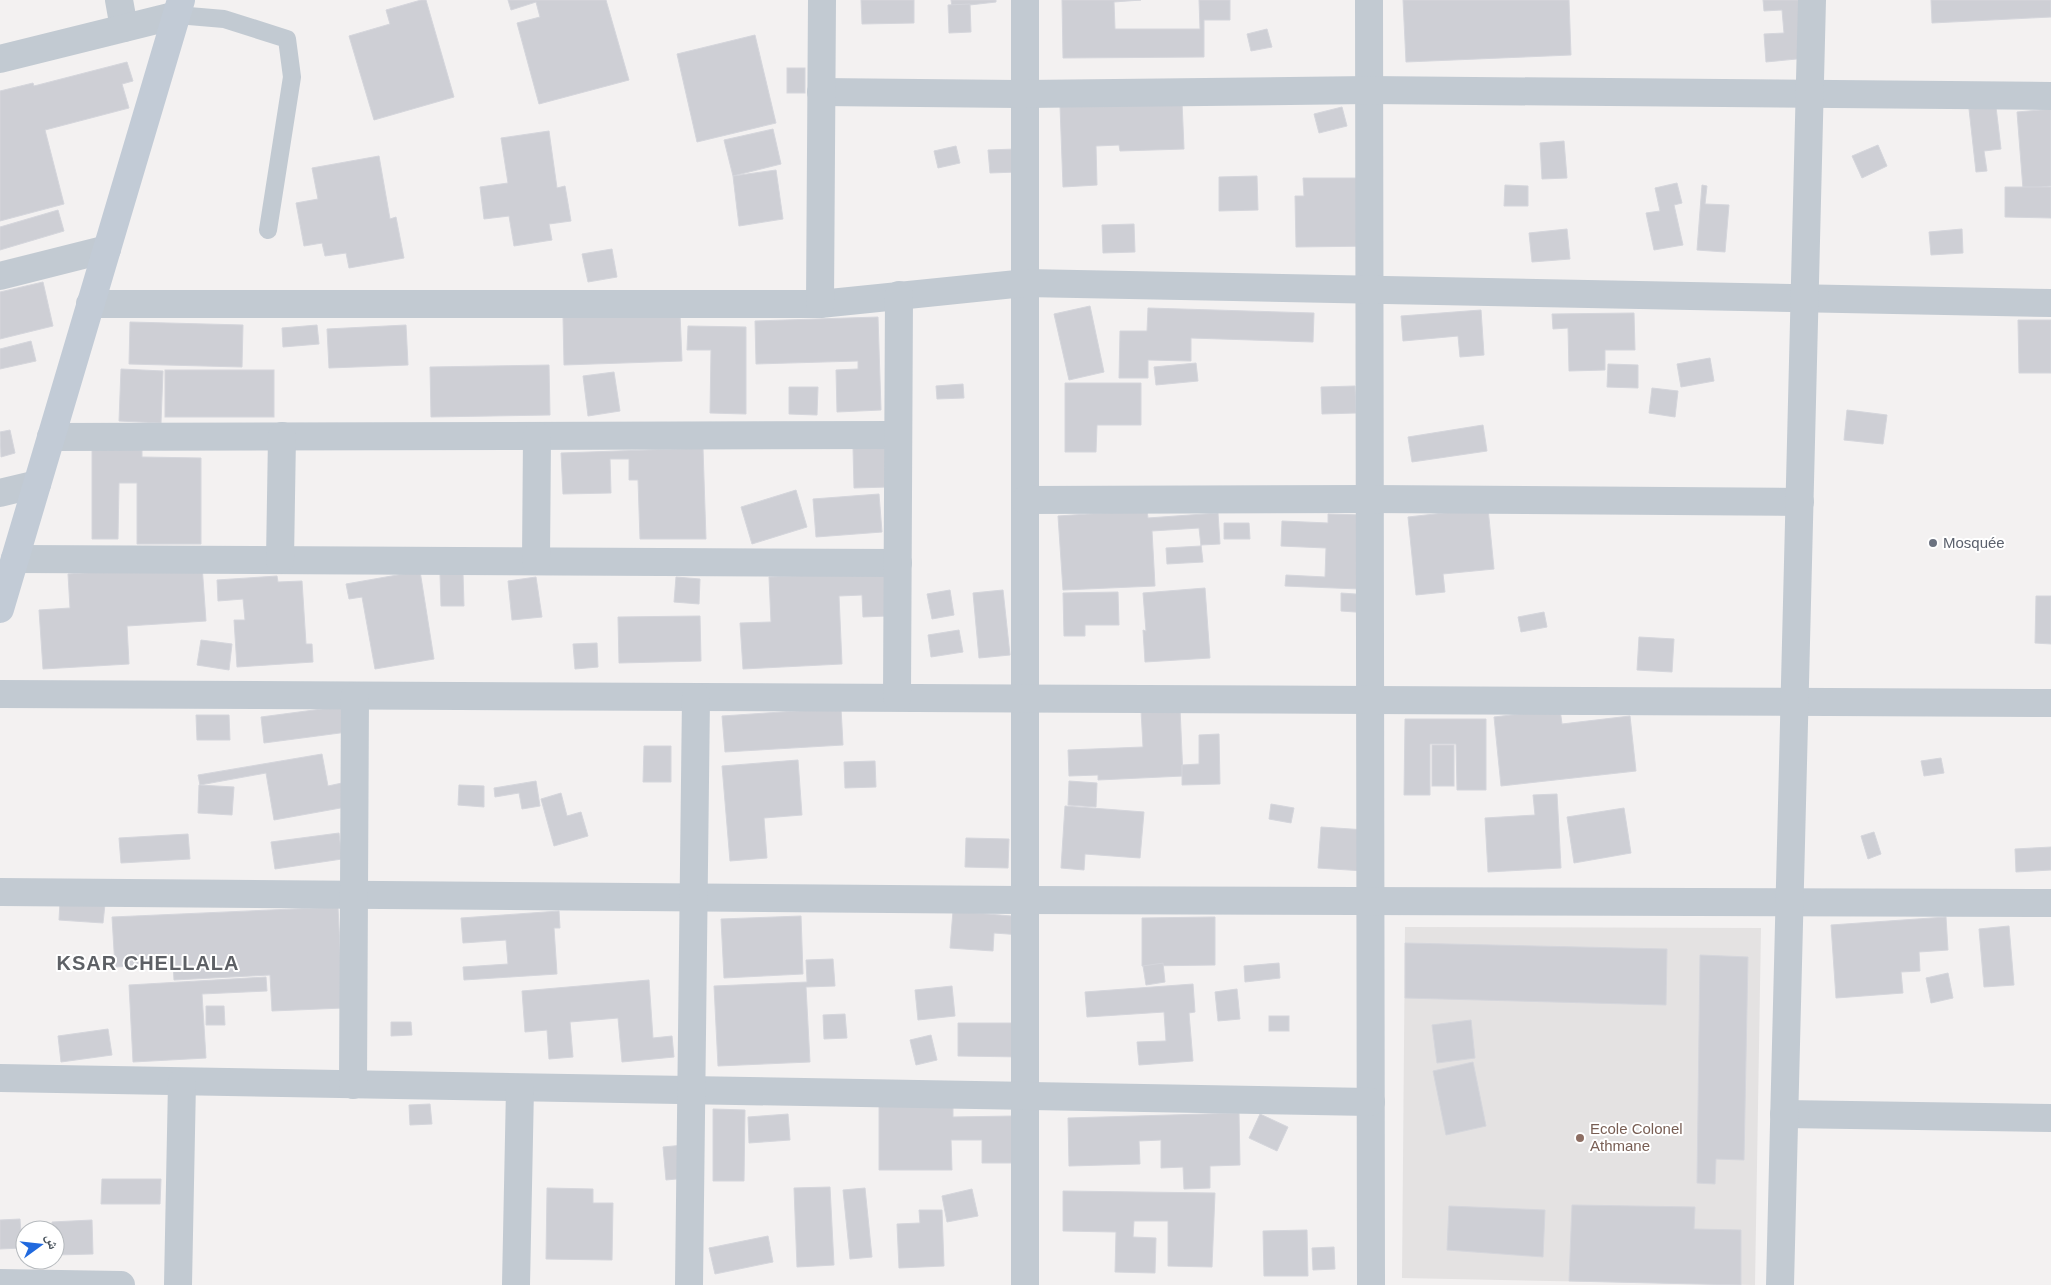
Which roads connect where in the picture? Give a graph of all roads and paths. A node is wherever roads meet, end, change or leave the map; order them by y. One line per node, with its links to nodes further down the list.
1 (118, 0): 7 (street)
2 (822, 0): 10 (street)
3 (1025, 0): 11 (street)
4 (1369, 0): 9 (street)
5 (1812, 0): 12 (street)
6 (179, 7): 7 (street); 14 (lane); 15 (main road)
7 (124, 28): 8 (street)
8 (0, 59)
9 (1370, 90): 11 (street); 12 (street); 18 (street)
10 (821, 92): 11 (street); 23 (street)
11 (1025, 94): 17 (street)
12 (1810, 95): 13 (street); 20 (street)
13 (2051, 96)
14 (268, 230)
15 (107, 249): 16 (street); 22 (main road)
16 (0, 276)
17 (1025, 283): 18 (street); 19 (street); 31 (street)
18 (1370, 290): 20 (street); 30 (street)
19 (899, 295): 23 (street); 24 (street)
20 (1804, 300): 21 (street); 32 (street)
21 (2051, 303)
22 (90, 304): 23 (street); 27 (main road)
23 (820, 304)
24 (898, 435): 26 (street); 36 (street)
25 (282, 436): 26 (street); 27 (street); 34 (street)
26 (537, 436): 35 (street)
27 (51, 437): 28 (main road)
28 (37, 484): 29 (street); 33 (main road)
29 (0, 493)
30 (1370, 499): 31 (street); 32 (street); 43 (street)
31 (1025, 500): 42 (street)
32 (1800, 502): 44 (street)
33 (15, 559): 34 (street); 37 (main road)
34 (280, 560): 35 (street)
35 (536, 561): 36 (street)
36 (898, 563): 41 (street)
37 (0, 609)
38 (0, 694): 39 (street)
39 (355, 696): 40 (street); 47 (street)
40 (696, 697): 41 (street); 48 (street)
41 (897, 697): 42 (street)
42 (1025, 698): 43 (street); 49 (street)
43 (1371, 699): 44 (street); 50 (street)
44 (1795, 702): 45 (street); 51 (street)
45 (2051, 703)
46 (0, 892): 47 (street)
47 (354, 894): 48 (street); 55 (street)
48 (694, 897): 49 (street); 57 (street)
49 (1025, 900): 50 (street); 58 (street)
50 (1372, 900): 51 (street); 59 (street)
51 (1790, 901): 52 (street); 60 (street)
52 (2051, 903)
53 (0, 1078): 54 (street)
54 (182, 1082): 55 (street); 64 (street)
55 (353, 1085): 56 (street)
56 (520, 1088): 57 (street); 65 (street)
57 (692, 1091): 58 (street); 66 (street)
58 (1026, 1097): 59 (street); 67 (street)
59 (1371, 1102): 68 (street)
60 (1784, 1114): 61 (street); 69 (street)
61 (2051, 1118)
62 (0, 1283): 63 (street)
63 (121, 1285)
64 (178, 1285)
65 (516, 1285)
66 (689, 1285)
67 (1026, 1285)
68 (1371, 1285)
69 (1780, 1285)

